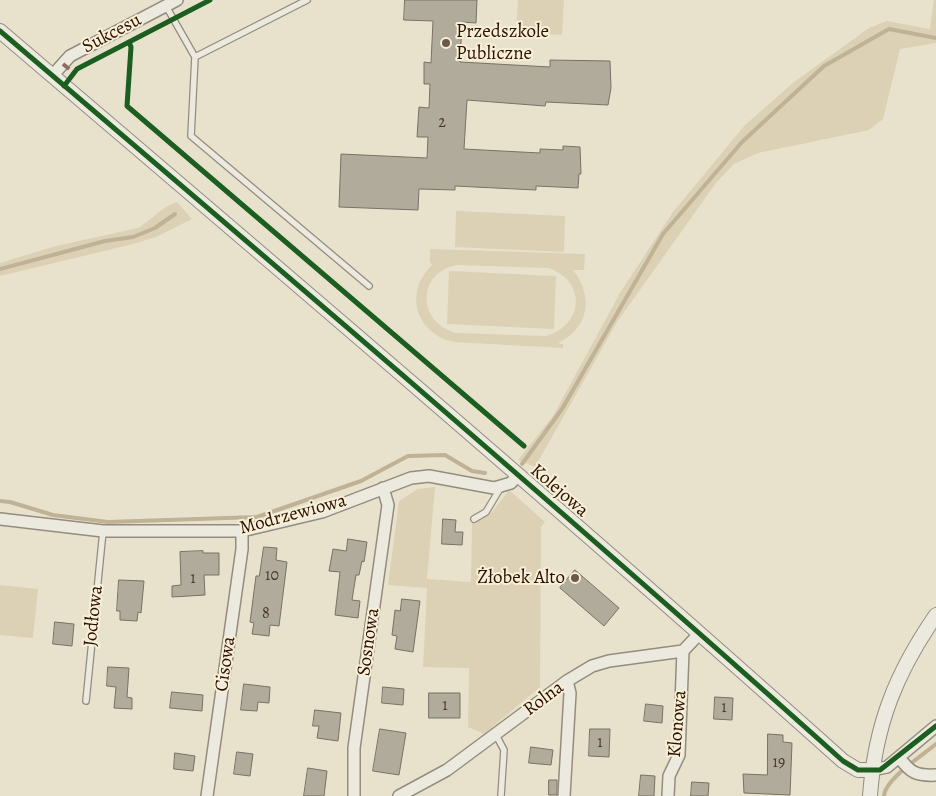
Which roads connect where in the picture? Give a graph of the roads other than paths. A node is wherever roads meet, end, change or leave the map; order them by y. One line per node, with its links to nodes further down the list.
1 (177, 0): 3 (street, Sukcesu)
2 (307, 0): 5 (lane)
3 (166, 6): 5 (lane); 6 (street, Sukcesu)
4 (0, 31): 6 (street, Kolejowa)
5 (195, 57): 7 (lane)
6 (52, 76): 8 (street, Kolejowa)
7 (368, 286)
8 (518, 475): 9 (street); 16 (street, Kolejowa)
9 (501, 487): 10 (street, Modrzewiowa); 12 (lane)
10 (383, 488): 14 (street, Modrzewiowa); 26 (street, Sosnowa)
11 (0, 519): 13 (street, Modrzewiowa)
12 (474, 519)
13 (103, 531): 14 (street, Modrzewiowa); 19 (lane, Jodłowa)
14 (242, 531): 25 (street, Cisowa)
15 (936, 615): 23 (street)
16 (700, 633): 17 (street); 23 (street, Kolejowa)
17 (683, 651): 18 (street, Rolna); 30 (street, Klonowa)
18 (567, 681): 21 (street, Rolna); 29 (street)
19 (86, 701)
20 (936, 726): 22 (street)
21 (496, 735): 27 (street, Rolna); 28 (lane)
22 (905, 764): 23 (street); 24 (street)
23 (872, 770): 31 (street)
24 (936, 775)
25 (207, 796)
26 (354, 796)
27 (399, 796)
28 (501, 796)
29 (564, 796)
30 (668, 796)
31 (870, 796)

